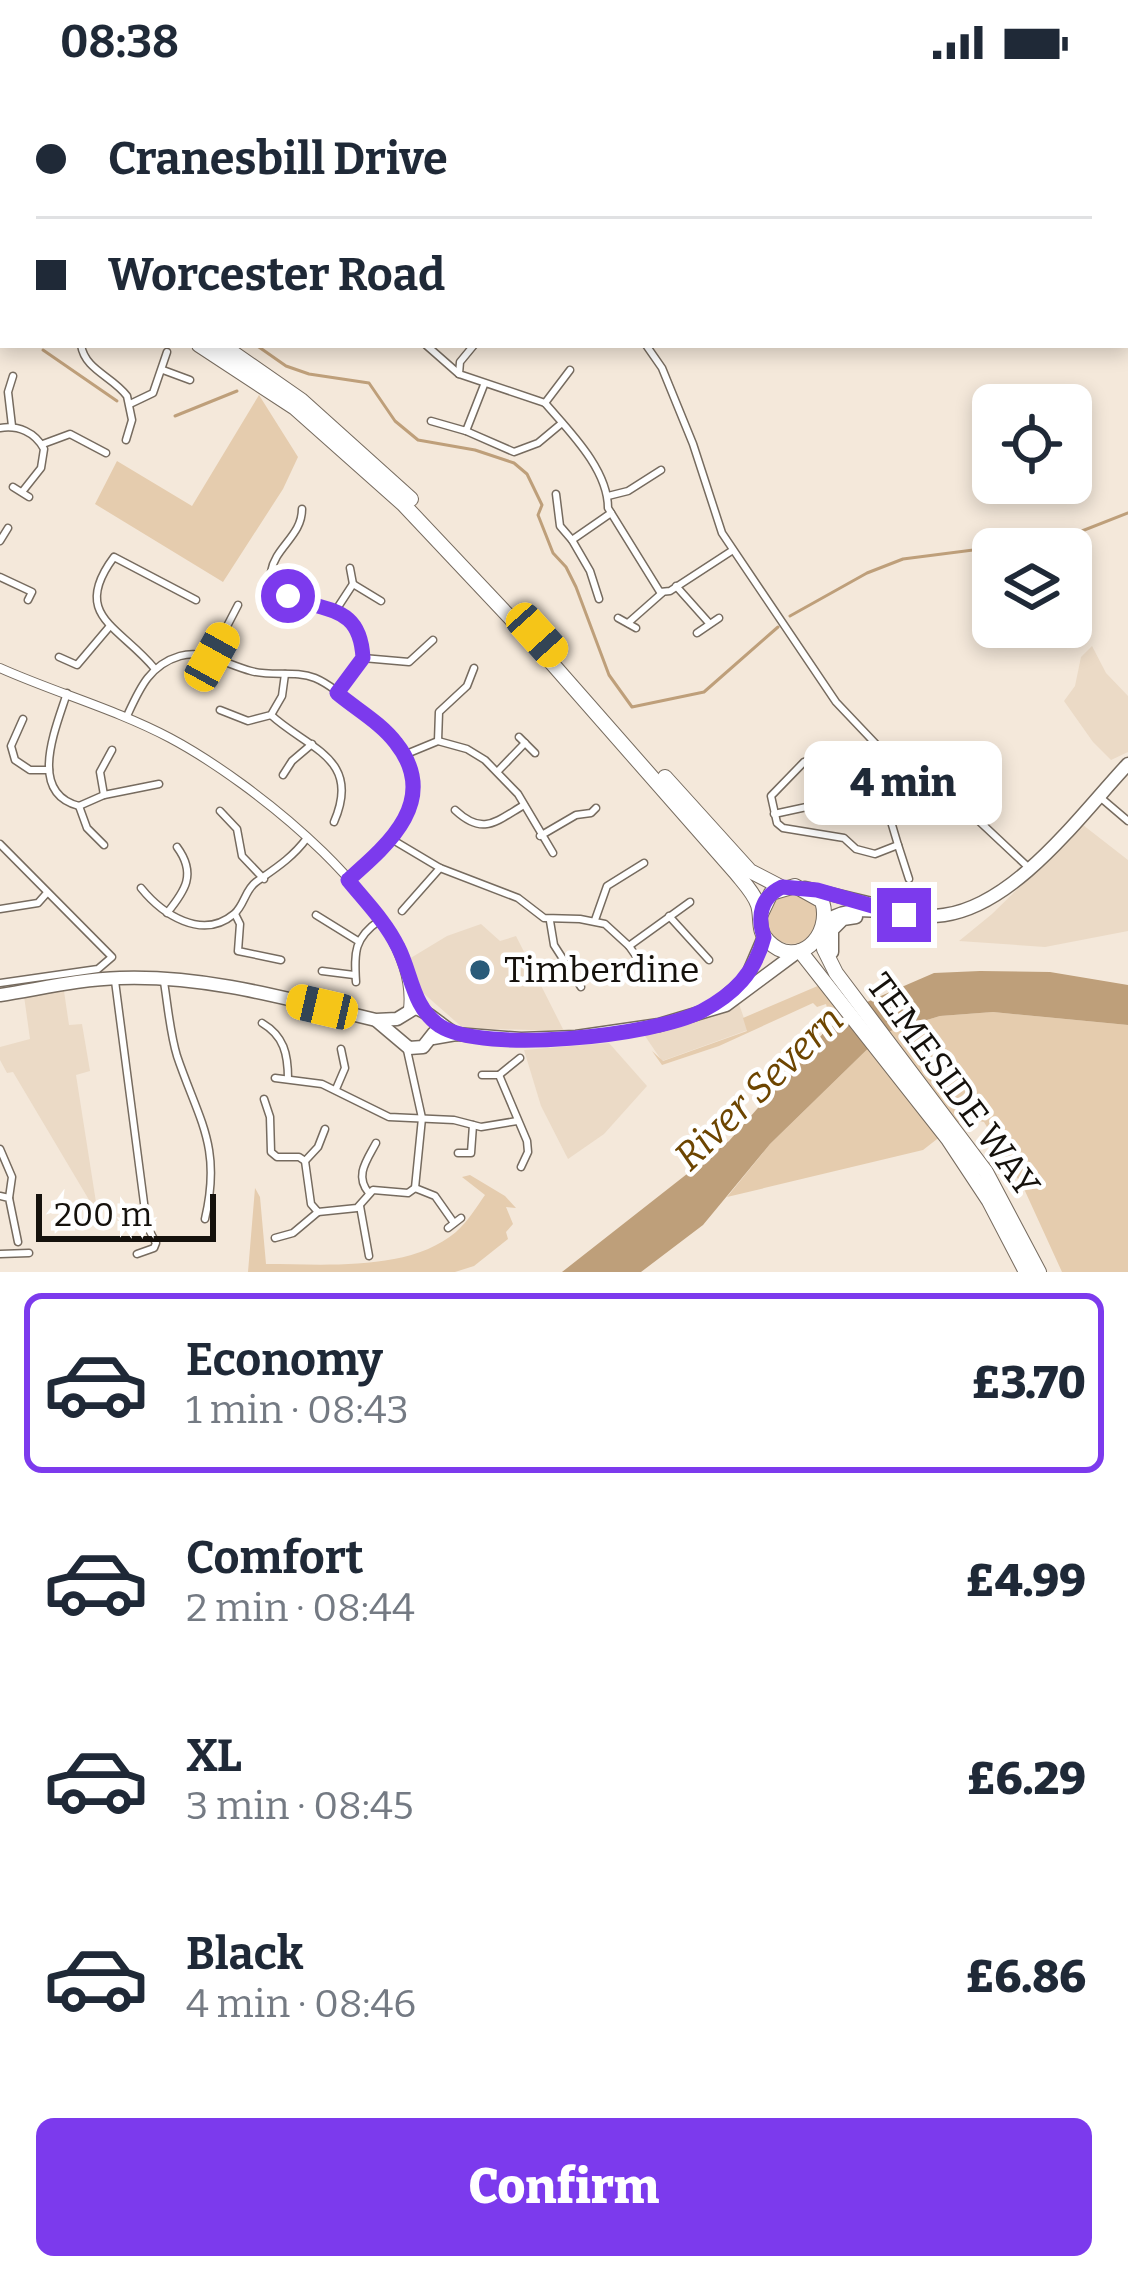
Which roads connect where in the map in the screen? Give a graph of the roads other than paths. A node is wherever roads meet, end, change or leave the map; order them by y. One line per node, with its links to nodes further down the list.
1 (81, 348): 15 (street)
2 (204, 348): 115 (highway)
3 (226, 348): 103 (highway)
4 (429, 348): 10 (street)
5 (472, 348): 10 (street)
6 (648, 348): 34 (street)
7 (166, 352): 8 (street)
8 (163, 370): 12 (street); 15 (street)
9 (570, 370): 14 (street)
10 (459, 374): 13 (street)
11 (13, 376): 18 (street)
12 (190, 380)
13 (484, 385): 14 (street); 20 (street)
14 (545, 403): 17 (street)
15 (130, 404): 21 (street)
16 (431, 421): 20 (street)
17 (562, 422): 20 (street); 27 (street)
18 (12, 426): 19 (street); 22 (street)
19 (0, 428)
20 (466, 431)
21 (125, 440)
22 (43, 444): 23 (street); 25 (street)
23 (106, 453)
24 (661, 470): 27 (street)
25 (13, 487)
26 (556, 494): 32 (street)
27 (608, 496): 28 (street)
28 (611, 513): 32 (street); 40 (street)
29 (305, 514): 46 (street)
30 (8, 528): 31 (street)
31 (0, 541)
32 (572, 541): 41 (street)
33 (106, 549): 35 (street)
34 (733, 550): 39 (street); 69 (street)
35 (115, 556): 43 (street); 50 (street)
36 (350, 568): 38 (street)
37 (0, 577): 42 (street)
38 (352, 584): 44 (street); 46 (street)
39 (676, 586): 40 (street); 49 (street)
40 (662, 593): 47 (street)
41 (598, 599)
42 (28, 600)
43 (196, 600)
44 (382, 602)
45 (238, 605): 54 (street)
46 (336, 610): 55 (street)
47 (619, 618)
48 (719, 618): 49 (street)
49 (709, 623): 51 (street)
50 (110, 626): 53 (street); 57 (street)
51 (697, 633)
52 (433, 640): 55 (street)
53 (59, 657)
54 (212, 657): 57 (street); 58 (street)
55 (363, 658): 61 (street)
56 (0, 668): 60 (street)
57 (155, 669): 64 (street)
58 (285, 674): 61 (street); 63 (street)
59 (484, 676): 66 (street)
60 (67, 693): 64 (street); 74 (street)
61 (337, 693): 71 (street)
62 (220, 710): 63 (street)
63 (271, 715): 67 (street)
64 (127, 716): 90 (street)
65 (22, 719): 74 (street)
66 (437, 741): 71 (street); 75 (street)
67 (312, 744): 76 (street); 87 (street)
68 (112, 750): 79 (street)
69 (880, 750): 73 (street); 99 (street)
70 (535, 753): 75 (street)
71 (404, 755): 91 (street)
72 (1128, 764): 80 (main road)
73 (862, 767): 77 (street); 85 (street)
74 (49, 770): 82 (street)
75 (499, 770): 81 (street)
76 (283, 775)
77 (874, 780): 85 (street); 94 (street)
78 (159, 784): 79 (street)
79 (104, 795): 82 (street)
80 (1098, 796): 88 (street); 99 (main road)
81 (524, 805): 86 (street); 89 (street)
82 (79, 806): 93 (street)
83 (220, 811): 100 (street)
84 (594, 814): 89 (street)
85 (774, 814): 94 (street)
86 (456, 816)
87 (333, 817)
88 (1128, 821)
89 (541, 836): 96 (street)
90 (308, 838): 100 (street); 102 (street)
91 (393, 840): 98 (street); 102 (street)
92 (0, 844): 106 (street)
93 (104, 844)
94 (898, 845): 101 (street)
95 (177, 848): 111 (street)
96 (553, 853)
97 (644, 863): 117 (street)
98 (440, 868): 109 (street); 118 (street)
99 (1029, 868): 110 (main road)
100 (264, 879): 112 (street)
101 (909, 879)
102 (348, 880): 116 (street)
103 (782, 887): 104 (highway); 115 (highway)
104 (804, 887): 110 (main road); 119 (highway)
105 (141, 888): 111 (street)
106 (48, 893): 108 (street); 132 (street)
107 (690, 902): 114 (street)
108 (0, 908)
109 (402, 910)
110 (887, 911): 119 (main road); 131 (main road)
111 (167, 914): 112 (street)
112 (235, 914): 124 (street)
113 (316, 915): 121 (street)
114 (670, 916): 122 (street); 125 (street)
115 (760, 916): 120 (highway)
116 (380, 920): 121 (street); 134 (street)
117 (595, 920): 118 (street); 122 (street)
118 (550, 921): 133 (street)
119 (824, 927): 123 (highway); 131 (highway, TEMESIDE WAY)
120 (764, 937): 123 (highway); 137 (main road)
121 (358, 941): 127 (street)
122 (629, 946): 130 (street)
123 (798, 952): 126 (main road); 131 (highway, TEMESIDE WAY)
124 (281, 960)
125 (709, 960)
126 (777, 968): 131 (main road); 137 (main road)
127 (322, 971)
128 (116, 978): 129 (main road); 135 (main road); 177 (street)
129 (164, 979): 139 (main road); 169 (street)
130 (652, 979)
131 (836, 981): 158 (highway, TEMESIDE WAY); 158 (highway, TEMESIDE WAY)
132 (0, 983)
133 (581, 987)
134 (410, 988): 136 (street); 138 (street)
135 (0, 994)
136 (425, 1010): 138 (main road); 140 (main road)
137 (704, 1010): 142 (main road)
138 (402, 1014): 139 (main road); 143 (main road)
139 (376, 1020): 143 (main road)
140 (434, 1022): 142 (main road); 144 (main road)
141 (266, 1028): 151 (street)
142 (456, 1034): 144 (main road)
143 (400, 1042): 144 (main road); 147 (street)
144 (428, 1042): 147 (street)
145 (341, 1049): 152 (street)
146 (520, 1058): 149 (street)
147 (413, 1068): 154 (street)
148 (482, 1075): 149 (street)
149 (499, 1075): 155 (street)
150 (275, 1078): 151 (street)
151 (288, 1079): 152 (street)
152 (336, 1089): 154 (street)
153 (265, 1100): 162 (street)
154 (422, 1118): 156 (street); 164 (street)
155 (517, 1121): 156 (street); 163 (street)
156 (473, 1125): 161 (street)
157 (321, 1131): 162 (street)
158 (953, 1136): 179 (highway, TEMESIDE WAY); 180 (highway, TEMESIDE WAY)
159 (376, 1143): 165 (street)
160 (0, 1150): 166 (street)
161 (458, 1153)
162 (305, 1161): 168 (street)
163 (521, 1167)
164 (416, 1188): 165 (street); 170 (street)
165 (369, 1193): 167 (street)
166 (4, 1197): 173 (street)
167 (360, 1206): 168 (street); 178 (street)
168 (318, 1212): 171 (street)
169 (205, 1219)
170 (454, 1223)
171 (287, 1235): 172 (street); 174 (street)
172 (274, 1238)
173 (18, 1242)
174 (289, 1246)
175 (29, 1253): 176 (street)
176 (0, 1254)
177 (137, 1255)
178 (369, 1256)
179 (1026, 1272)
180 (1039, 1272)

